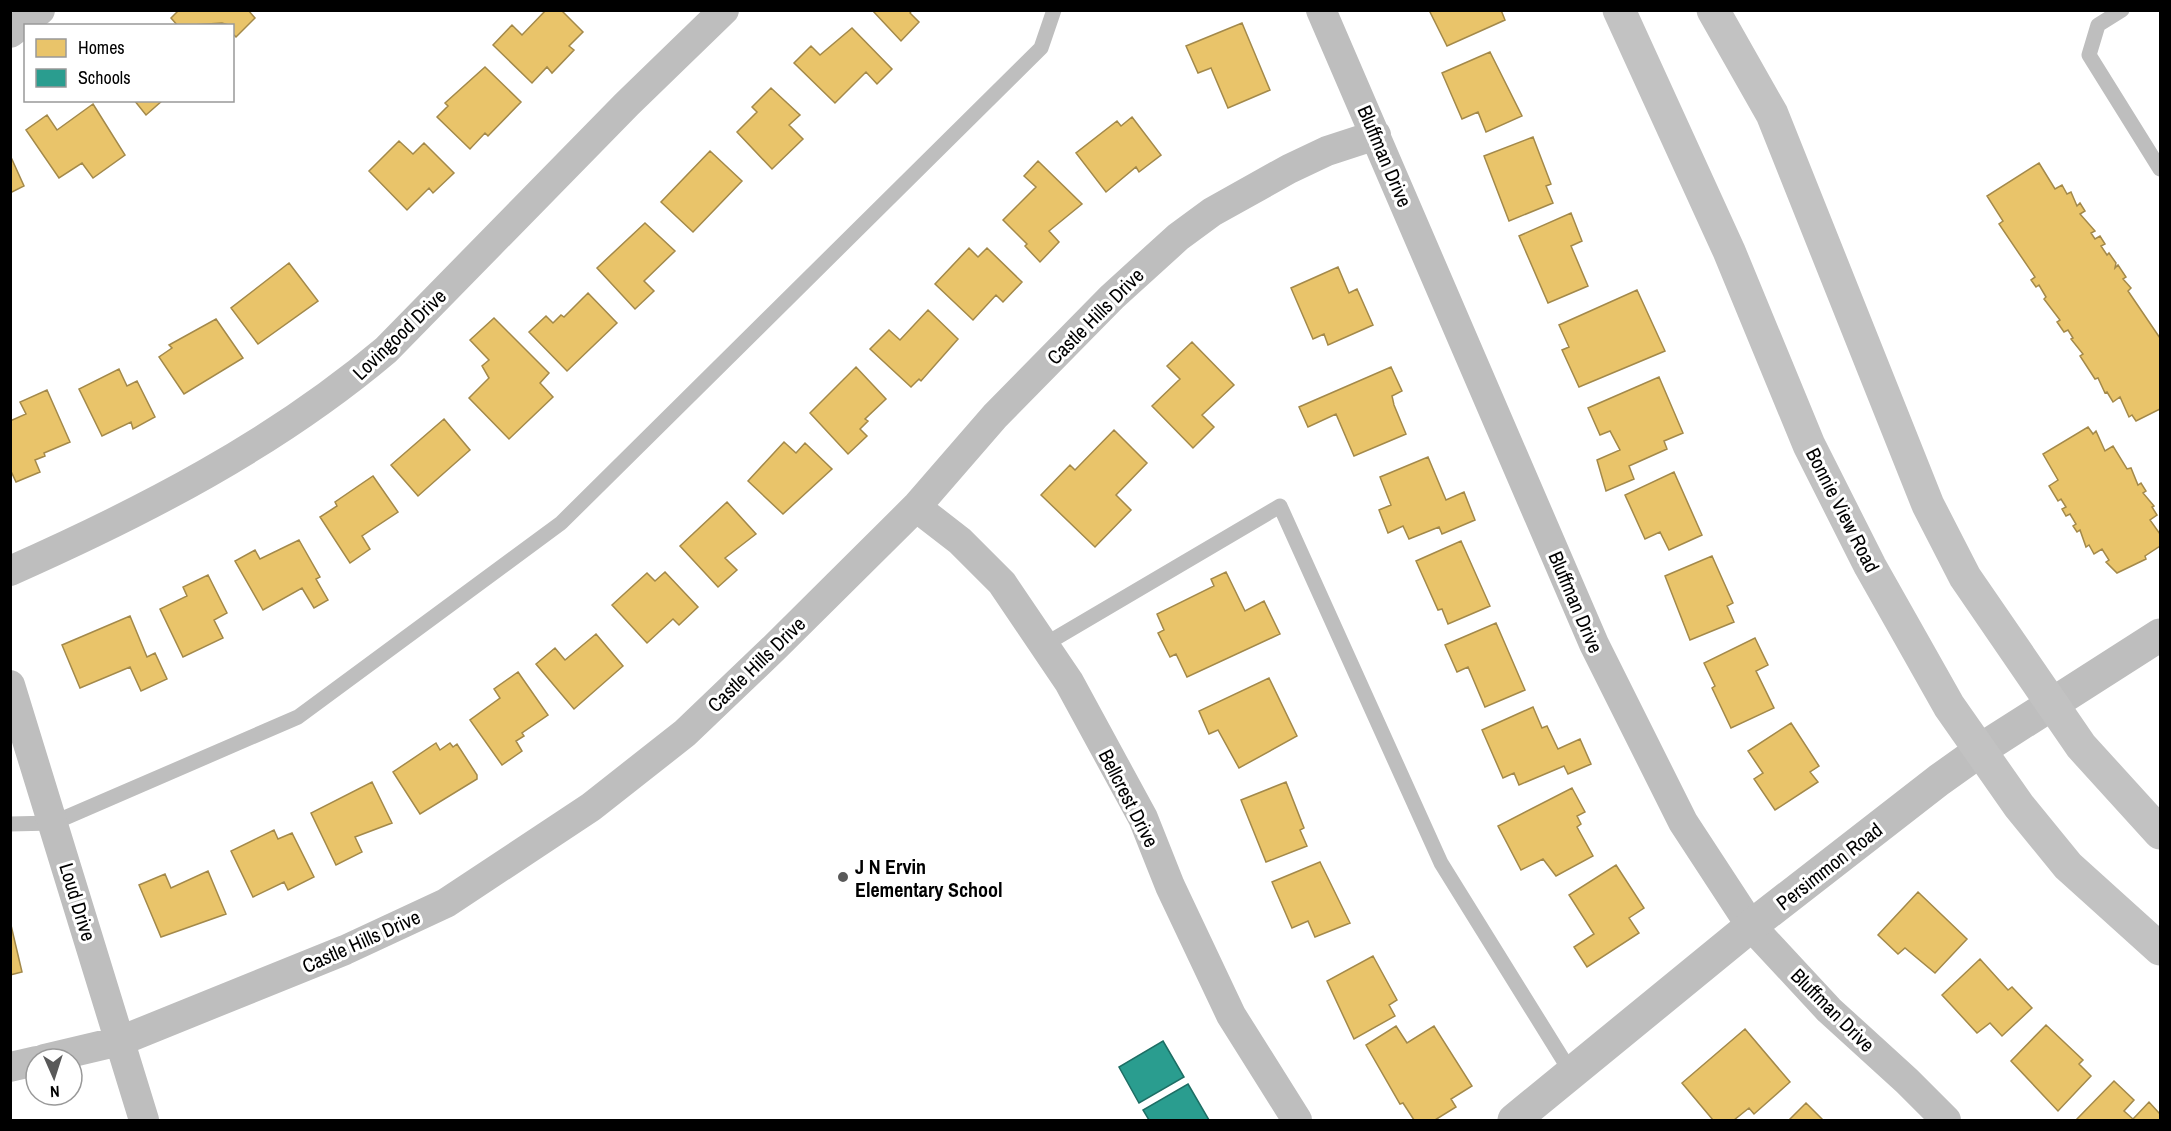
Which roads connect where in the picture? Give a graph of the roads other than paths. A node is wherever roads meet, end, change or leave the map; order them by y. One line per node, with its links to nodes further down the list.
1 (40, 10): 8 (street)
2 (724, 10): 12 (street, Lovingood Drive)
3 (1053, 10): 18 (lane)
4 (1321, 10): 9 (street, Bluffman Drive)
5 (1619, 10): 17 (main road, Bonnie View Road)
6 (1713, 10): 16 (main road)
7 (2122, 10): 10 (lane)
8 (10, 33)
9 (1376, 135): 11 (street, Castle Hills Drive); 21 (street, Bluffman Drive)
10 (2158, 158)
11 (916, 507): 14 (street, Bellcrest Drive); 23 (street, Castle Hills Drive)
12 (10, 571)
13 (2160, 635): 16 (street, Persimmon Road)
14 (1044, 645): 25 (lane); 27 (street, Bellcrest Drive)
15 (10, 685): 18 (street, Loud Drive)
16 (2053, 703): 17 (street, Persimmon Road); 20 (main road)
17 (1982, 751): 21 (street, Persimmon Road); 22 (main road, Bonnie View Road)
18 (53, 823): 19 (lane); 23 (street, Loud Drive)
19 (10, 824)
20 (2160, 833)
21 (1751, 926): 25 (street, Persimmon Road); 29 (street, Bluffman Drive)
22 (2160, 949)
23 (120, 1041): 24 (street, Castle Hills Drive); 26 (street, Loud Drive)
24 (84, 1050)
25 (1572, 1074): 28 (street, Persimmon Road)
26 (144, 1120)
27 (1297, 1120)
28 (1514, 1120)
29 (1946, 1120)

